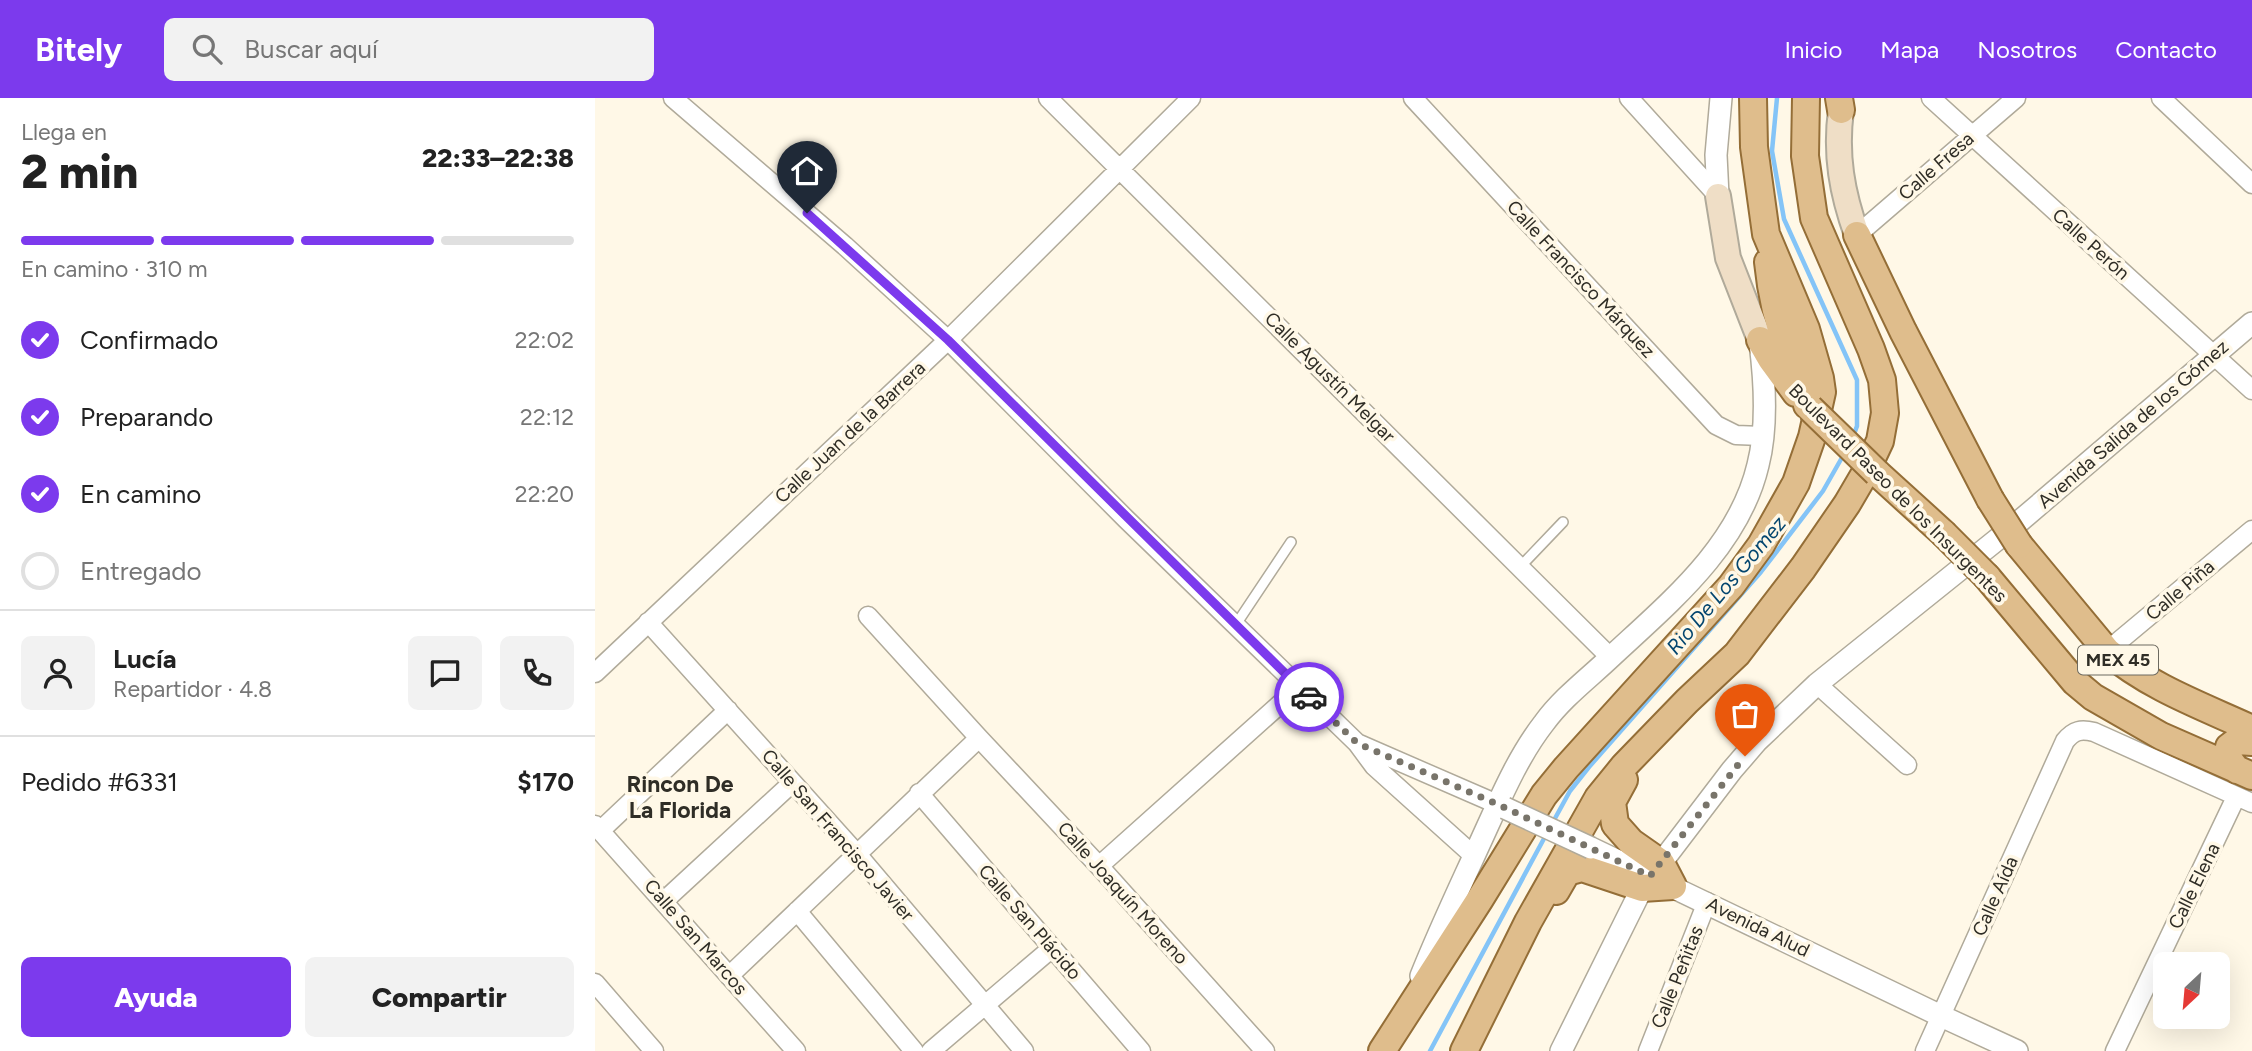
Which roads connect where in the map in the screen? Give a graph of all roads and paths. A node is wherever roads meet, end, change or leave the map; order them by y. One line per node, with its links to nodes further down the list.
1 (673, 98): 20 (street)
2 (1048, 98): 14 (street, Calle Agustín Melgar)
3 (1191, 98): 14 (street, Calle Juan de la Barrera)
4 (1413, 98): 25 (street, Calle Francisco Márquez)
5 (1629, 98): 16 (street)
6 (1721, 98): 16 (street, MEX 45)
7 (1753, 98): 17 (main road)
8 (1806, 98): 35 (main road)
9 (1931, 98): 13 (street, Calle Perón)
10 (2016, 98): 13 (street, Calle Fresa)
11 (2165, 99): 15 (street)
12 (1841, 102): 18 (main road, MEX 45)
13 (1970, 136): 18 (street, Calle Fresa); 22 (street, Calle Perón)
14 (1120, 168): 20 (street, Calle Juan de la Barrera); 30 (street, Calle Agustín Melgar)
15 (2252, 184)
16 (1719, 196): 21 (main road, MEX 45)
17 (1766, 234): 24 (main road); 61 (main road)
18 (1857, 235): 28 (main road, MEX 45, bridge)
19 (2252, 323): 22 (street, Avenida Salida de los Gómez)
20 (948, 340): 32 (street, Calle Juan de la Barrera); 33 (street)
21 (1760, 340): 24 (main road, Boulevard Paseo de los Insurgentes / MEX 45); 25 (street)
22 (2214, 354): 23 (street, Calle Perón); 28 (street, Avenida Salida de los Gómez)
23 (2252, 390)
24 (1809, 407): 46 (main road, Boulevard Paseo de los Insurgentes / MEX 45, bridge)
25 (1762, 436): 36 (street)
26 (1563, 522): 30 (lane)
27 (2252, 530): 34 (street, Calle Piña)
28 (2016, 536): 34 (main road, MEX 45); 38 (street, Avenida Salida de los Gómez)
29 (1291, 542): 33 (lane)
30 (1520, 567): 36 (street, Calle Agustín Melgar)
31 (868, 616): 42 (street, Calle Joaquín Moreno)
32 (648, 622): 37 (street, Calle Juan de la Barrera); 40 (street, Calle San Francisco Javier)
33 (1235, 626): 39 (street)
34 (2107, 651): 41 (main road, MEX 45)
35 (1737, 654): 53 (main road); 63 (main road)
36 (1611, 658): 48 (street)
37 (595, 673)
38 (1817, 684): 44 (street); 53 (street, Avenida Salida de los Gómez)
39 (1298, 688): 43 (street); 52 (street)
40 (728, 710): 45 (street, Calle San Francisco Javier); 49 (street)
41 (2249, 727): 46 (main road)
42 (979, 738): 47 (street); 52 (street, Calle Joaquín Moreno)
43 (1357, 743): 48 (street); 51 (street)
44 (1907, 765)
45 (792, 783): 50 (street, Calle San Francisco Javier); 54 (street)
46 (2244, 787): 62 (street, Calle Aída); 76 (street, Calle Elena)
47 (919, 793): 50 (street); 57 (street, Calle San Plácido)
48 (1501, 806): 51 (street); 53 (street, Avenida Alud, bridge)
49 (598, 827): 54 (street, Calle San Marcos)
50 (857, 854): 56 (street); 60 (street, Calle San Francisco Javier)
51 (1474, 856): 61 (street)
52 (1099, 866): 70 (street, Calle Joaquín Moreno)
53 (1656, 878): 55 (street, Avenida Alud); 63 (main road); 72 (street, Avenida Salida de los Gómez)
54 (664, 901): 58 (street, Calle San Marcos)
55 (1707, 902): 62 (street, Avenida Alud); 73 (street, Calle Peñitas)
56 (796, 911): 58 (street); 66 (street)
57 (1052, 947): 60 (street); 69 (street, Calle San Plácido)
58 (729, 975): 65 (street, Calle San Marcos)
59 (595, 983): 64 (street)
60 (985, 1007): 67 (street); 68 (street, Calle San Francisco Javier)
61 (1409, 1008): 71 (main road)
62 (1941, 1016): 74 (street, Calle Aída); 75 (street, Avenida Alud)
63 (1469, 1042)
64 (654, 1051)
65 (796, 1051)
66 (914, 1051)
67 (931, 1051)
68 (1024, 1051)
69 (1141, 1051)
70 (1265, 1051)
71 (1382, 1051)
72 (1561, 1051)
73 (1648, 1051)
74 (1924, 1051)
75 (2017, 1051)
76 (2115, 1051)

